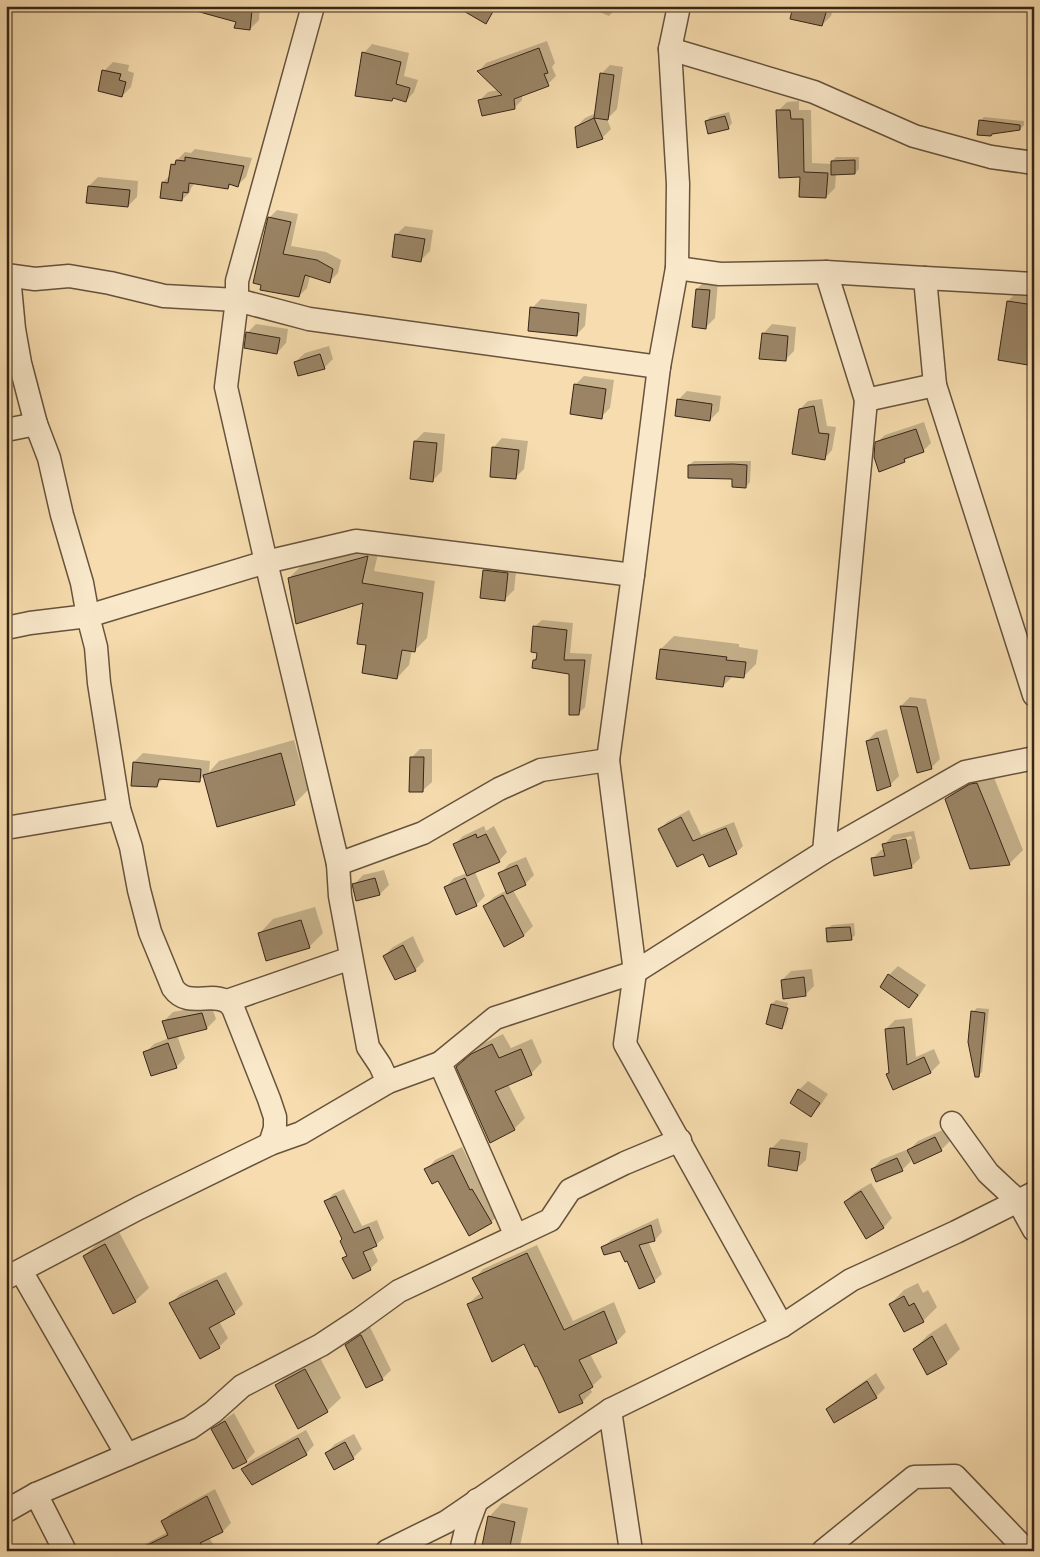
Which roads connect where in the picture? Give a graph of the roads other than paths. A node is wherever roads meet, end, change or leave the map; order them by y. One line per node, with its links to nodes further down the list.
1 (313, 6): 10 (street)
2 (678, 6): 3 (street)
3 (670, 49): 4 (street); 5 (street)
4 (1034, 163)
5 (677, 268): 6 (street); 11 (street)
6 (826, 272): 8 (street); 13 (street)
7 (8, 276): 10 (street); 14 (street)
8 (925, 278): 9 (street); 12 (street)
9 (1034, 284)
10 (237, 300): 11 (street); 16 (street)
11 (659, 367): 17 (street)
12 (935, 385): 13 (street); 20 (street)
13 (866, 400): 25 (street)
14 (36, 424): 15 (street); 18 (street)
15 (6, 430)
16 (266, 562): 17 (street); 18 (street); 26 (street)
17 (633, 575): 22 (street)
18 (88, 616): 19 (street); 23 (street)
19 (6, 628)
20 (1034, 695)
21 (1034, 758): 25 (street)
22 (608, 760): 26 (street); 28 (street)
23 (118, 809): 24 (street); 29 (street)
24 (6, 828)
25 (824, 852): 28 (street)
26 (338, 864): 27 (street)
27 (351, 958): 29 (street); 31 (street)
28 (635, 972): 30 (street); 33 (street)
29 (227, 1001): 34 (street)
30 (440, 1063): 31 (street); 37 (street)
31 (388, 1082): 34 (street)
32 (952, 1123): 35 (street)
33 (680, 1140): 37 (street); 39 (street)
34 (270, 1144): 38 (street)
35 (1026, 1197): 36 (street); 39 (street)
36 (1034, 1230)
37 (516, 1236): 41 (street)
38 (14, 1275): 41 (street)
39 (782, 1326): 40 (street)
40 (610, 1410): 43 (street); 50 (street)
41 (127, 1456): 42 (street)
42 (36, 1494): 44 (street); 47 (street)
43 (477, 1500): 48 (street); 49 (street)
44 (6, 1511)
45 (1026, 1550): 46 (street); 51 (street)
46 (1034, 1550)
47 (65, 1551)
48 (387, 1551)
49 (461, 1551)
50 (631, 1551)
51 (824, 1551)

